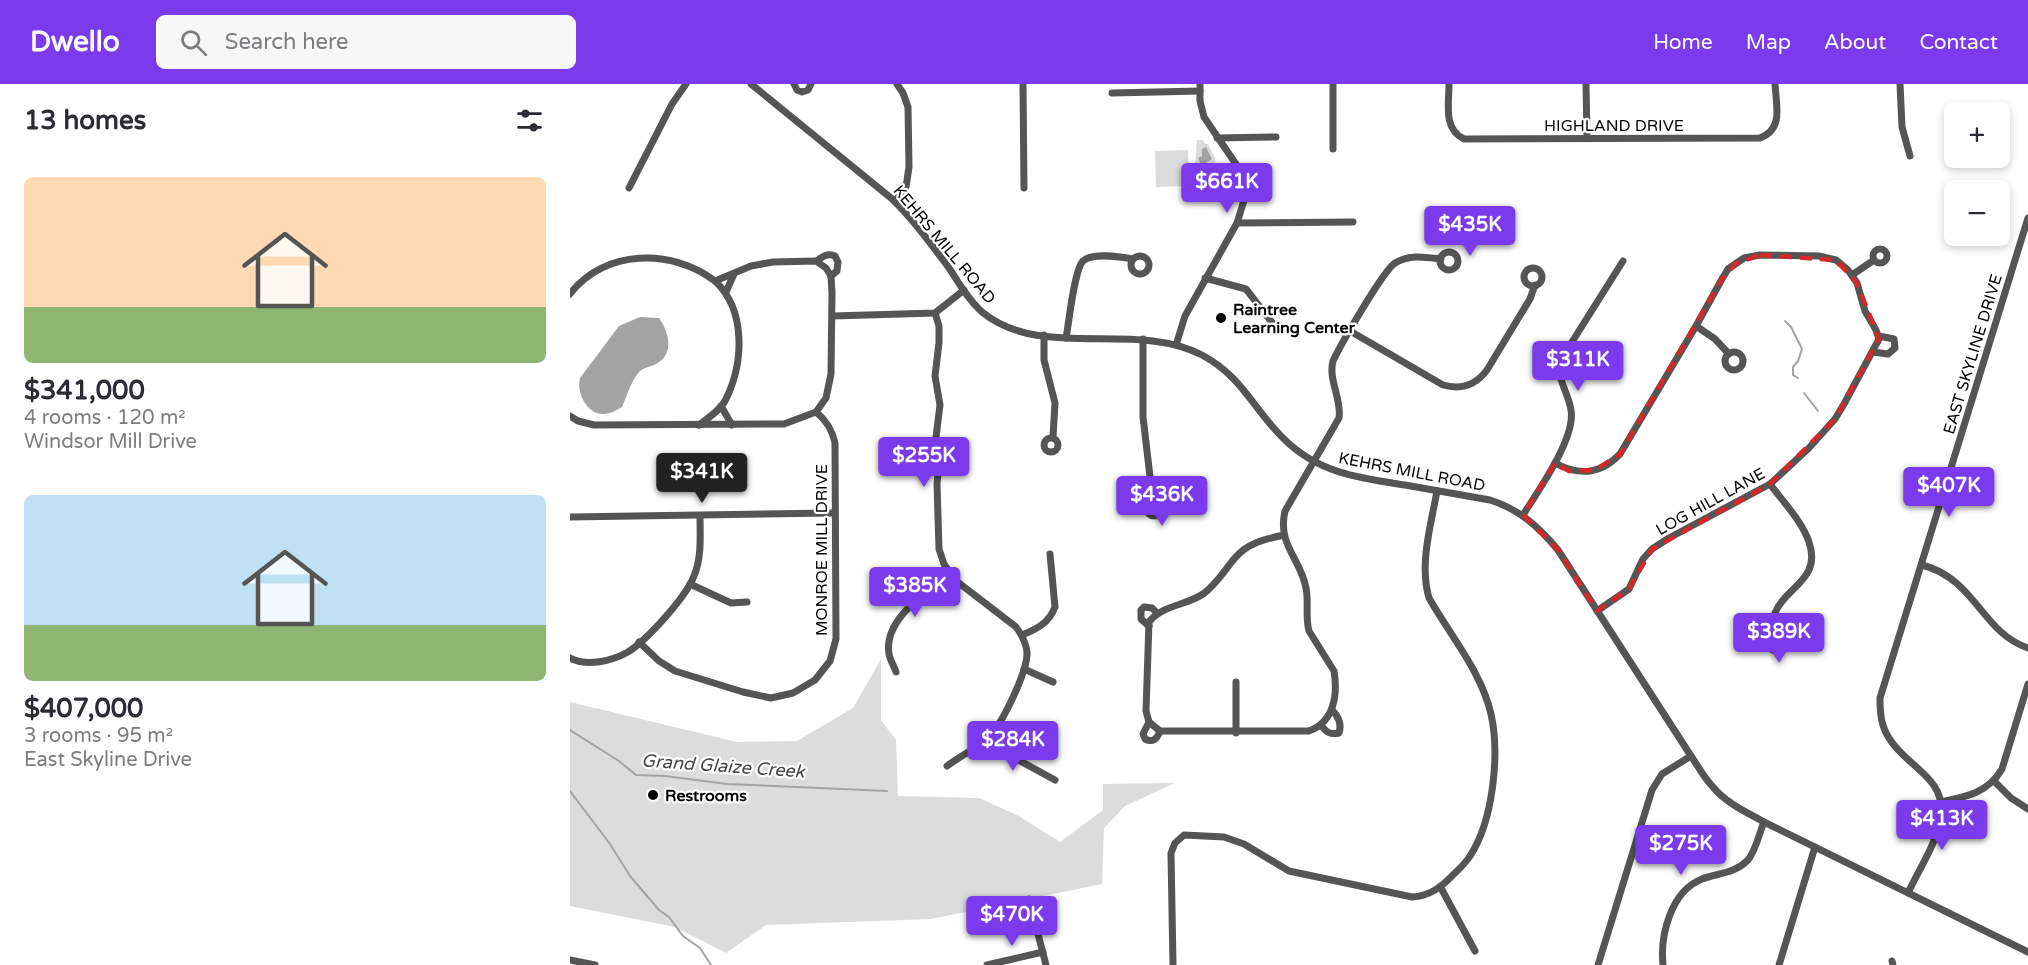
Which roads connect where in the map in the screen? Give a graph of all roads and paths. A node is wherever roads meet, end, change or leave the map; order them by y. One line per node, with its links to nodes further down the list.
1 (686, 84): 19 (street)
2 (751, 84): 21 (street, KEHRS MILL ROAD)
3 (794, 84): 4 (street)
4 (811, 84)
5 (897, 84): 21 (street)
6 (1023, 84): 20 (street)
7 (1333, 84): 17 (street)
8 (1449, 84): 16 (street, HIGHLAND DRIVE)
9 (1586, 84): 16 (street)
10 (1775, 84): 16 (street, HIGHLAND DRIVE)
11 (1900, 84): 18 (street)
12 (1200, 87): 13 (street); 15 (street)
13 (1112, 93)
14 (1276, 137): 15 (street)
15 (1217, 138): 24 (street)
16 (1587, 138)
17 (1334, 149)
18 (1910, 156)
19 (629, 188)
20 (1023, 188)
21 (895, 201): 36 (street, KEHRS MILL ROAD)
22 (2028, 218): 68 (street, EAST SKYLINE DRIVE)
23 (1353, 222): 24 (street)
24 (1237, 223): 33 (street)
25 (1133, 259): 46 (street)
26 (1440, 259): 43 (street)
27 (1874, 260): 31 (street)
28 (817, 261): 30 (street); 32 (street); 32 (street)
29 (1623, 261): 58 (street)
30 (734, 274): 34 (street); 37 (street)
31 (1852, 275): 42 (street); 45 (street)
32 (831, 276): 40 (street)
33 (1205, 278): 41 (street); 48 (street)
34 (715, 281): 37 (street); 38 (street)
35 (1534, 285): 43 (street)
36 (964, 290): 39 (street); 44 (street, KEHRS MILL ROAD)
37 (726, 292): 51 (street)
38 (570, 294)
39 (935, 313): 40 (street); 69 (street)
40 (833, 316): 52 (street)
41 (1274, 325)
42 (1696, 326): 50 (street); 58 (street)
43 (1350, 331): 57 (street)
44 (1044, 335): 46 (street, KEHRS MILL ROAD); 56 (street)
45 (1879, 336): 49 (street, LOG HILL LANE); 49 (street)
46 (1066, 338): 47 (street, KEHRS MILL ROAD)
47 (1143, 339): 48 (street, KEHRS MILL ROAD); 61 (street)
48 (1176, 345): 57 (street, KEHRS MILL ROAD)
49 (1873, 352): 59 (street, LOG HILL LANE)
50 (1729, 354)
51 (721, 406): 54 (street); 55 (street)
52 (816, 412): 55 (street); 62 (street, MONROE MILL DRIVE)
53 (570, 416): 54 (street)
54 (699, 425): 55 (street)
55 (732, 425)
56 (1053, 437)
57 (1315, 462): 60 (street, KEHRS MILL ROAD); 66 (street)
58 (1555, 463): 63 (street)
59 (1770, 484): 72 (street, LOG HILL LANE); 76 (street)
60 (1437, 491): 63 (street, KEHRS MILL ROAD); 97 (street)
61 (1153, 502)
62 (834, 513): 64 (street); 77 (street, MONROE MILL DRIVE)
63 (1523, 515): 72 (street, KEHRS MILL ROAD)
64 (700, 516): 65 (street); 70 (street)
65 (570, 517)
66 (1284, 535): 73 (street); 85 (street)
67 (1050, 554): 75 (street)
68 (1922, 565): 78 (street); 93 (street, EAST SKYLINE DRIVE)
69 (950, 574): 75 (street); 81 (street)
70 (690, 584): 71 (street); 77 (street)
71 (747, 602)
72 (1597, 610): 89 (street, KEHRS MILL ROAD)
73 (1157, 613): 74 (street); 74 (street)
74 (1149, 626): 87 (street)
75 (1022, 635): 80 (street)
76 (1774, 636)
77 (639, 642): 79 (street)
78 (2028, 648)
79 (570, 658)
80 (1024, 669): 82 (street); 88 (street)
81 (896, 672)
82 (1053, 682)
83 (1236, 682): 87 (street)
84 (2028, 684): 92 (street)
85 (1332, 710): 86 (street); 86 (street)
86 (1321, 725): 87 (street)
87 (1236, 733)
88 (989, 738): 90 (street); 91 (street)
89 (1691, 756): 95 (street, KEHRS MILL ROAD); 109 (street)
90 (947, 766)
91 (1055, 780)
92 (1994, 781): 93 (street); 94 (street)
93 (1940, 802): 98 (street)
94 (2028, 809)
95 (1764, 822): 96 (street, KEHRS MILL ROAD); 110 (street)
96 (1815, 847): 98 (street, KEHRS MILL ROAD); 111 (street)
97 (1441, 888): 100 (street); 108 (street)
98 (1908, 893): 102 (street, KEHRS MILL ROAD)
99 (1029, 899): 101 (street)
100 (1475, 951)
101 (1043, 952): 106 (street); 107 (street)
102 (2028, 952)
103 (570, 960): 104 (street)
104 (585, 964): 105 (street)
105 (595, 965)
106 (987, 965)
107 (1046, 965)
108 (1173, 965)
109 (1598, 965)
110 (1664, 965)
111 (1779, 965)

